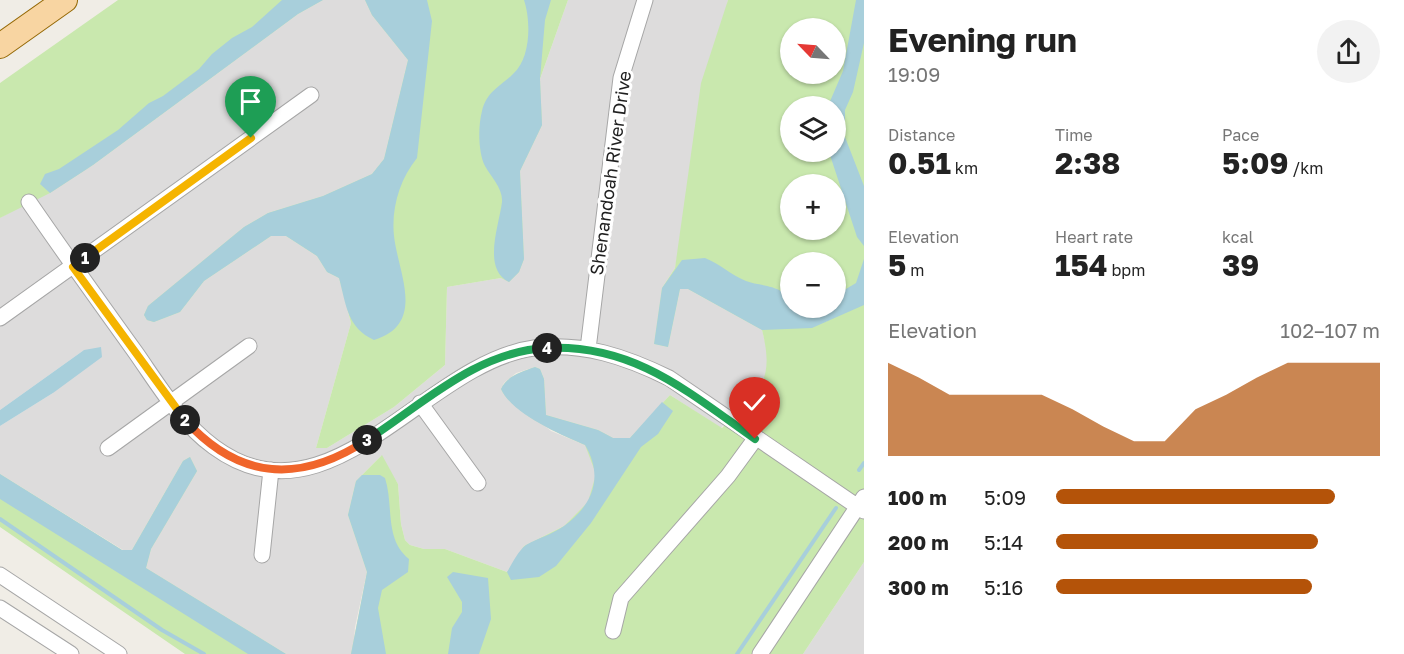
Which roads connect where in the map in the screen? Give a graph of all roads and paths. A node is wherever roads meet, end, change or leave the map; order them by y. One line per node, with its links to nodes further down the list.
1 (65, 0): 3 (main road)
2 (645, 0): 9 (street, Shenandoah River Drive)
3 (0, 46)
4 (310, 95): 6 (street)
5 (29, 202): 6 (street)
6 (73, 267): 7 (street); 10 (street)
7 (0, 318)
8 (249, 346): 10 (street)
9 (588, 349): 11 (street); 12 (street)
10 (172, 403): 13 (street); 14 (street)
11 (420, 403): 14 (street); 15 (street)
12 (755, 439): 16 (street); 20 (street)
13 (108, 448)
14 (271, 470): 17 (street)
15 (478, 483)
16 (862, 505): 23 (street)
17 (262, 555)
18 (0, 575): 22 (street)
19 (0, 608): 21 (street)
20 (613, 631)
21 (71, 654)
22 (119, 654)
23 (760, 654)

